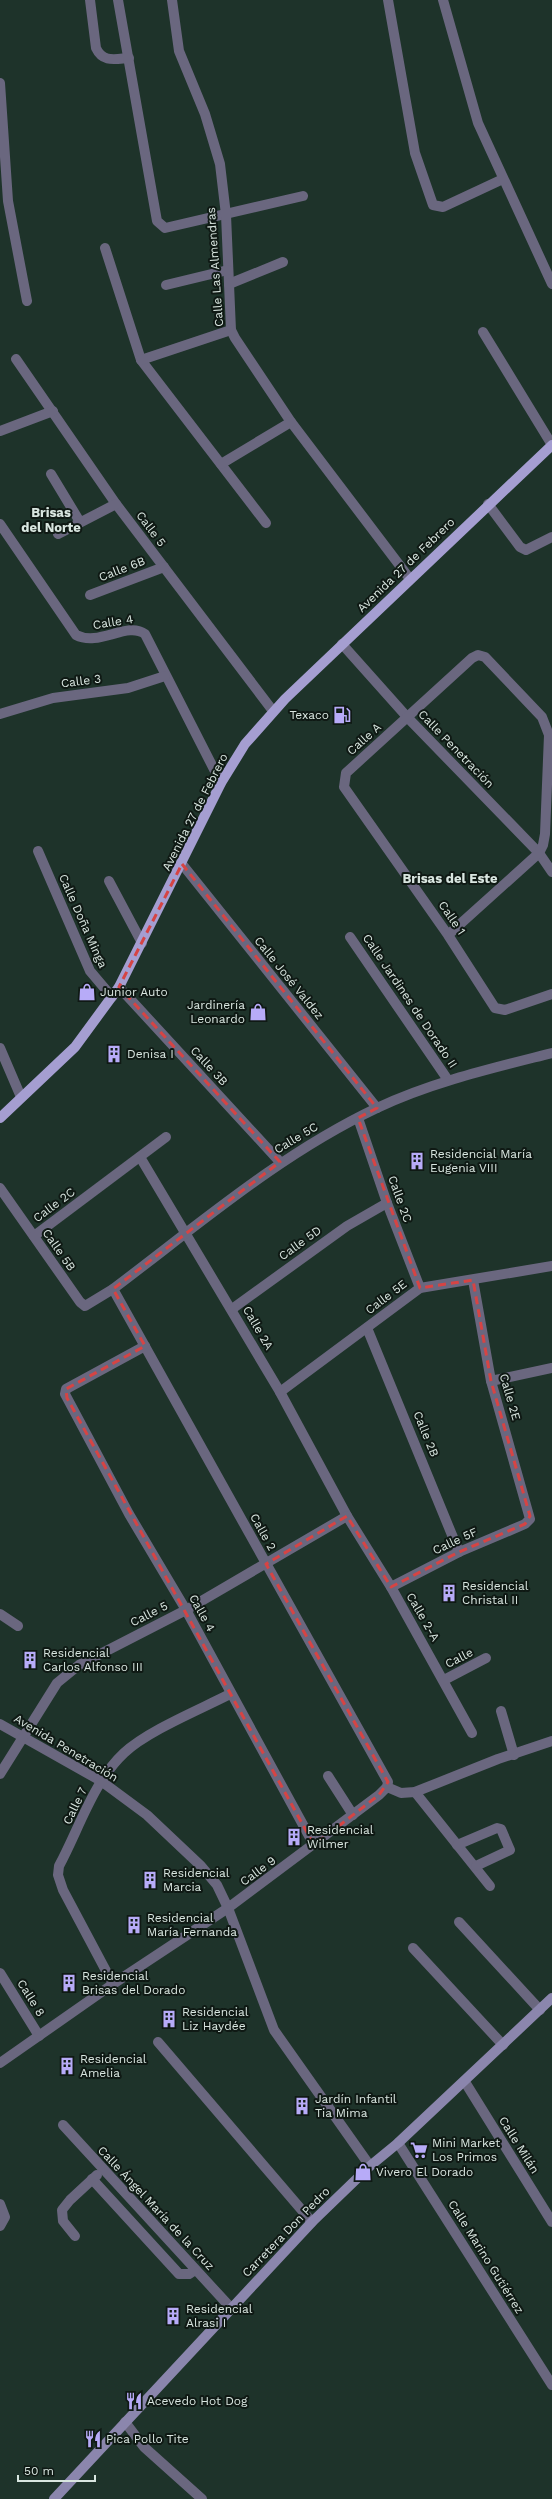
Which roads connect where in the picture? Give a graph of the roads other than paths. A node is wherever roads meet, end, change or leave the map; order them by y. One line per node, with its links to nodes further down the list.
1 (90, 0): 6 (street)
2 (118, 0): 6 (street)
3 (172, 0): 11 (street, Calle Las Almendras)
4 (388, 0): 8 (street)
5 (443, 0): 8 (street)
6 (129, 58): 11 (street)
7 (0, 83): 10 (street)
8 (503, 179): 16 (street)
9 (303, 196): 11 (street)
10 (4, 202): 18 (street)
11 (226, 215): 14 (street, Calle Las Almendras)
12 (105, 248): 22 (street)
13 (283, 262): 15 (street)
14 (228, 270): 15 (street, Calle Las Almendras); 17 (street)
15 (229, 284): 19 (street, Calle Las Almendras)
16 (552, 284)
17 (166, 285)
18 (27, 302)
19 (231, 330): 22 (street); 24 (street, Calle Las Almendras)
20 (484, 332): 26 (street)
21 (16, 359): 23 (street, Calle 5)
22 (141, 360): 27 (street)
23 (53, 411): 25 (street); 29 (street, Calle 5)
24 (291, 422): 27 (street); 37 (street, Calle Las Almendras)
25 (0, 431)
26 (552, 445): 30 (main road, Avenida 27 de Febrero)
27 (221, 464): 32 (street)
28 (51, 474): 31 (street)
29 (116, 504): 31 (street); 36 (street, Calle 5)
30 (488, 504): 35 (street); 37 (main road, Avenida 27 de Febrero)
31 (80, 522): 34 (street)
32 (266, 523)
33 (0, 524): 40 (street, Calle 4)
34 (58, 534)
35 (552, 537)
36 (164, 567): 38 (street, Calle 6B); 41 (street, Calle 5)
37 (410, 579): 39 (main road, Avenida 27 de Febrero)
38 (90, 596)
39 (342, 644): 41 (main road, Avenida 27 de Febrero); 43 (street, Calle Penetración)
40 (166, 676): 42 (street, Calle 3); 44 (street, Calle 4)
41 (273, 711): 44 (main road, Avenida 27 de Febrero)
42 (0, 714)
43 (408, 718): 45 (street, Calle A); 47 (street, Calle Penetración); 47 (street, Calle A)
44 (221, 783): 48 (main road, Avenida 27 de Febrero)
45 (343, 783): 51 (street, Calle 1)
46 (38, 851): 56 (street, Calle Doña Minga)
47 (539, 853): 49 (street, Calle Penetración); 51 (street)
48 (182, 864): 53 (main road, Avenida 27 de Febrero); 61 (street, Calle José Valdez)
49 (552, 872)
50 (109, 881): 53 (street)
51 (448, 935): 55 (street, Calle 1)
52 (350, 937): 59 (street, Calle Jardines de Dorado II)
53 (142, 943): 54 (main road, Avenida 27 de Febrero)
54 (119, 987): 56 (main road, Avenida 27 de Febrero); 66 (street, Calle 3B)
55 (552, 994)
56 (112, 997): 60 (main road, Avenida 27 de Febrero)
57 (0, 1048): 60 (street)
58 (552, 1053): 59 (street, Calle 5C)
59 (448, 1080): 61 (street, Calle 5C)
60 (21, 1097): 62 (main road, Avenida 27 de Febrero)
61 (377, 1108): 63 (street, Calle 5C)
62 (0, 1118)
63 (358, 1118): 66 (street, Calle 5C); 68 (street, Calle 2C)
64 (166, 1137): 65 (street, Calle 2C)
65 (140, 1157): 69 (street, Calle 2A); 70 (street, Calle 2C)
66 (280, 1162): 69 (street, Calle 5C)
67 (0, 1188): 70 (street, Calle 5B)
68 (387, 1202): 73 (street, Calle 2C); 76 (street, Calle 5D)
69 (187, 1233): 74 (street, Calle 5C); 76 (street, Calle 2A)
70 (34, 1236): 75 (street, Calle 5B)
71 (552, 1266): 72 (street, Calle 5E)
72 (473, 1280): 73 (street, Calle 5E); 80 (street, Calle 2E)
73 (420, 1288): 77 (street, Calle 5E)
74 (113, 1289): 75 (street, Calle 5C); 78 (street, Calle 2)
75 (85, 1306)
76 (232, 1309): 81 (street, Calle 2A)
77 (367, 1328): 81 (street, Calle 5E); 84 (street, Calle 2B)
78 (145, 1346): 85 (street, Calle 2); 87 (street, Calle 4)
79 (552, 1368): 80 (street)
80 (490, 1381): 83 (street, Calle 2E)
81 (280, 1392): 82 (street, Calle 2A)
82 (347, 1516): 85 (street, Calle 5); 86 (street, Calle 2-A)
83 (530, 1519): 84 (street, Calle 5F)
84 (459, 1552): 86 (street, Calle 5F)
85 (266, 1564): 87 (street, Calle 5); 102 (street, Calle 2)
86 (391, 1587): 91 (street, Calle 2-A)
87 (186, 1610): 92 (street, Calle 4); 96 (street, Calle 5)
88 (0, 1614): 89 (street)
89 (18, 1626)
90 (486, 1658): 91 (street, Calle)
91 (444, 1680): 95 (street, Calle 2-A)
92 (230, 1694): 101 (street, Calle 7); 105 (street, Calle 4)
93 (501, 1711): 98 (street)
94 (0, 1724): 96 (street, Avenida Penetración)
95 (472, 1733)
96 (22, 1737): 99 (street, Calle 5); 101 (street, Avenida Penetración)
97 (552, 1741): 98 (street)
98 (514, 1755): 103 (street)
99 (0, 1774)
100 (328, 1776): 104 (street)
101 (101, 1781): 109 (street, Avenida Penetración); 113 (street, Calle 7)
102 (387, 1787): 103 (street); 104 (street, Calle 9)
103 (415, 1792): 106 (street)
104 (353, 1815): 105 (street, Calle 9)
105 (314, 1845): 109 (street, Calle 9)
106 (457, 1845): 107 (street); 107 (street)
107 (476, 1866): 108 (street)
108 (490, 1886)
109 (228, 1908): 113 (street, Calle 9); 123 (street, Avenida Penetración)
110 (459, 1922): 115 (street)
111 (413, 1948): 118 (street)
112 (0, 1973): 116 (street, Calle 8)
113 (113, 1984): 116 (street, Calle 9)
114 (551, 2002): 115 (street, Carretera Don Pedro)
115 (540, 2010): 118 (street, Carretera Don Pedro)
116 (39, 2036): 119 (street, Calle 9)
117 (158, 2042): 128 (street)
118 (502, 2045): 120 (street, Carretera Don Pedro)
119 (0, 2064)
120 (464, 2082): 122 (street, Carretera Don Pedro); 129 (street, Calle Milán)
121 (63, 2125): 124 (street, Calle Ángel María de la Cruz)
122 (398, 2143): 123 (street, Carretera Don Pedro); 133 (street, Calle Marino Gutiérrez)
123 (370, 2166): 128 (street, Carretera Don Pedro)
124 (102, 2170): 125 (street); 131 (street, Calle Ángel María de la Cruz)
125 (92, 2180): 130 (street); 131 (street)
126 (0, 2204): 127 (street)
127 (2, 2221)
128 (312, 2222): 132 (street, Carretera Don Pedro)
129 (552, 2222)
130 (74, 2236)
131 (195, 2270): 132 (street, Calle Ángel María de la Cruz)
132 (231, 2308): 134 (street, Carretera Don Pedro)
133 (552, 2385)
134 (125, 2422): 135 (street, Carretera Don Pedro); 136 (street)
135 (54, 2499)
136 (202, 2499)

